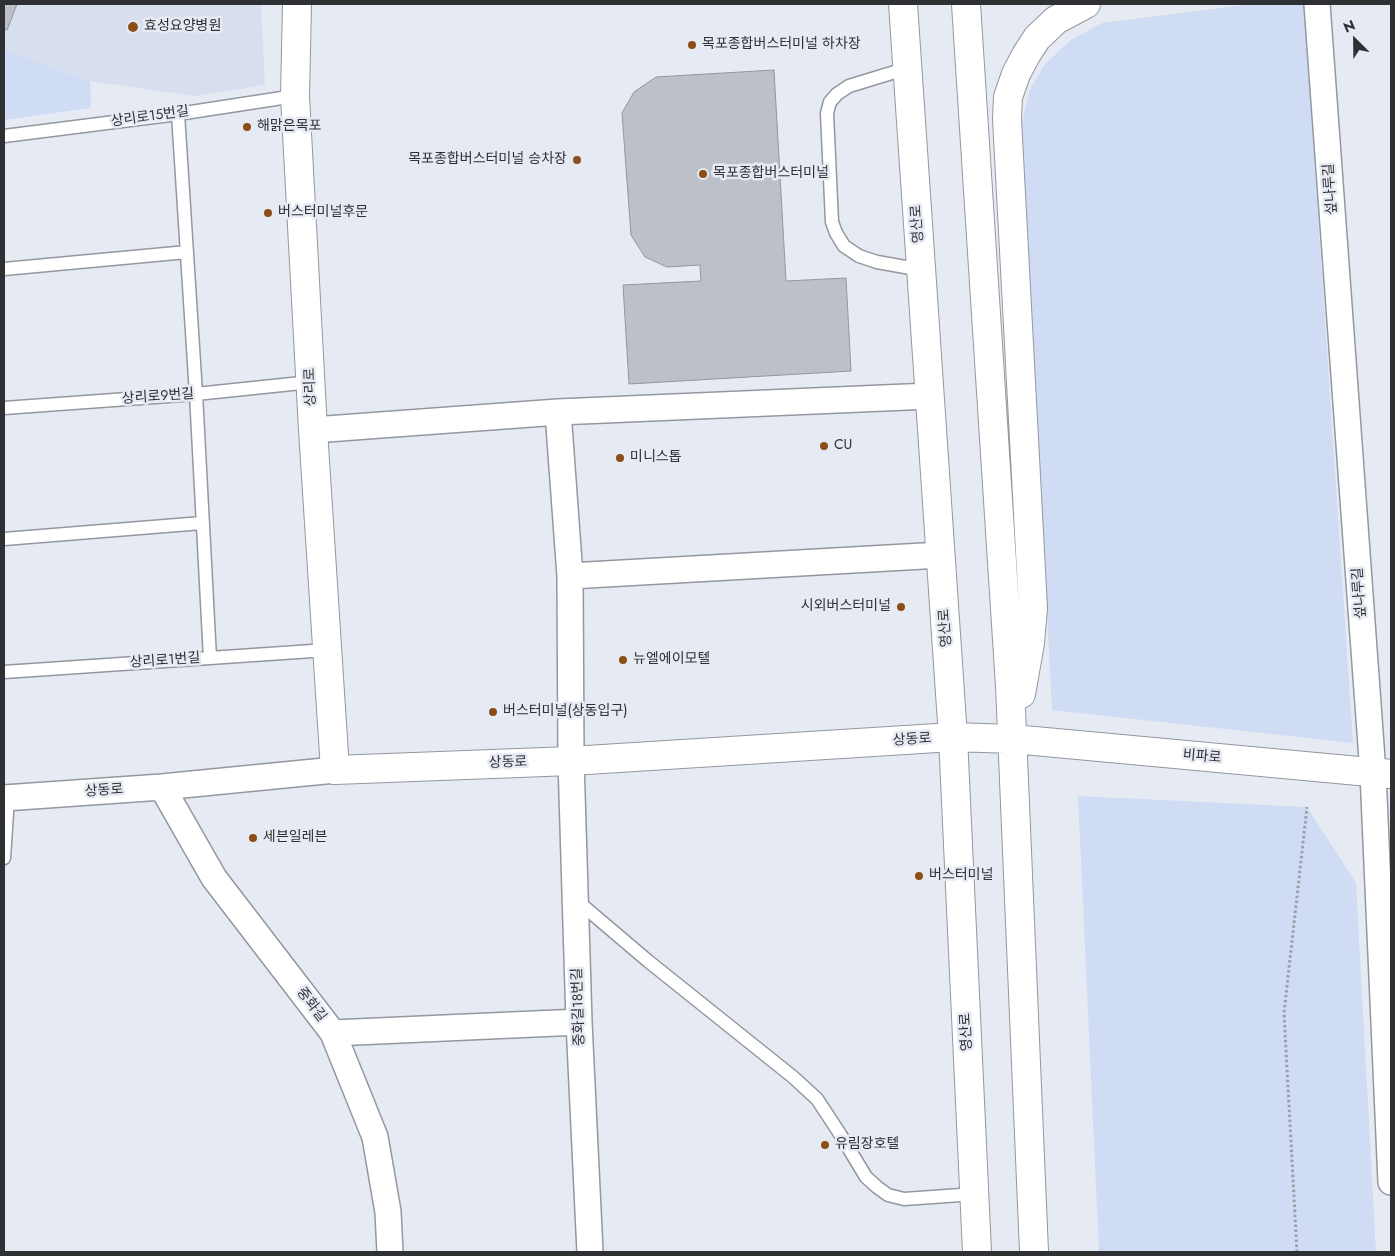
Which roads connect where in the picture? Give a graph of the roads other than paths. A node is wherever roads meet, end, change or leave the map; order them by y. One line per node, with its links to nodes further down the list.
1 (297, 4): 7 (street, 상리로)
2 (903, 4): 6 (street, 영산로)
3 (966, 4): 27 (street)
4 (1086, 4): 27 (street)
5 (1317, 4): 30 (street, 섶나루길)
6 (908, 68): 12 (street, 영산로); 12 (lane)
7 (295, 96): 8 (lane, 상리로15번길); 13 (street, 상리로)
8 (178, 114): 9 (lane, 상리로15번길); 10 (lane)
9 (4, 136)
10 (187, 252): 11 (lane); 14 (lane)
11 (4, 268)
12 (922, 270): 15 (street, 영산로)
13 (311, 382): 14 (lane, 상리로9번길); 18 (street, 상리로)
14 (196, 394): 16 (lane, 상리로9번길); 19 (lane)
15 (930, 396): 17 (street); 21 (street, 영산로)
16 (4, 408)
17 (558, 412): 18 (street); 22 (street, 중화길18번길)
18 (313, 430): 23 (street, 상리로)
19 (202, 523): 20 (lane); 24 (lane)
20 (4, 539)
21 (941, 555): 22 (street); 26 (street, 영산로)
22 (570, 576): 28 (street, 중화길18번길)
23 (327, 650): 24 (lane, 상리로1번길); 29 (street, 상리로)
24 (210, 658): 25 (lane, 상리로1번길)
25 (4, 672)
26 (953, 738): 27 (street, 상동로); 28 (street, 상동로); 38 (street, 영산로)
27 (1013, 739): 30 (street, 비파로); 42 (street)
28 (571, 761): 29 (street, 상동로); 34 (street, 중화길18번길)
29 (335, 770): 31 (street, 상동로)
30 (1382, 774): 37 (street, 섶나루길)
31 (162, 787): 32 (street, 상동로); 36 (street, 중화길)
32 (6, 798): 33 (lane)
33 (4, 858)
34 (576, 899): 35 (street, 중화길18번길); 38 (lane)
35 (579, 1022): 36 (street); 40 (street, 중화길18번길)
36 (333, 1033): 39 (street, 중화길)
37 (1391, 1182)
38 (975, 1194): 41 (street, 영산로)
39 (390, 1252)
40 (590, 1252)
41 (977, 1252)
42 (1034, 1252)

